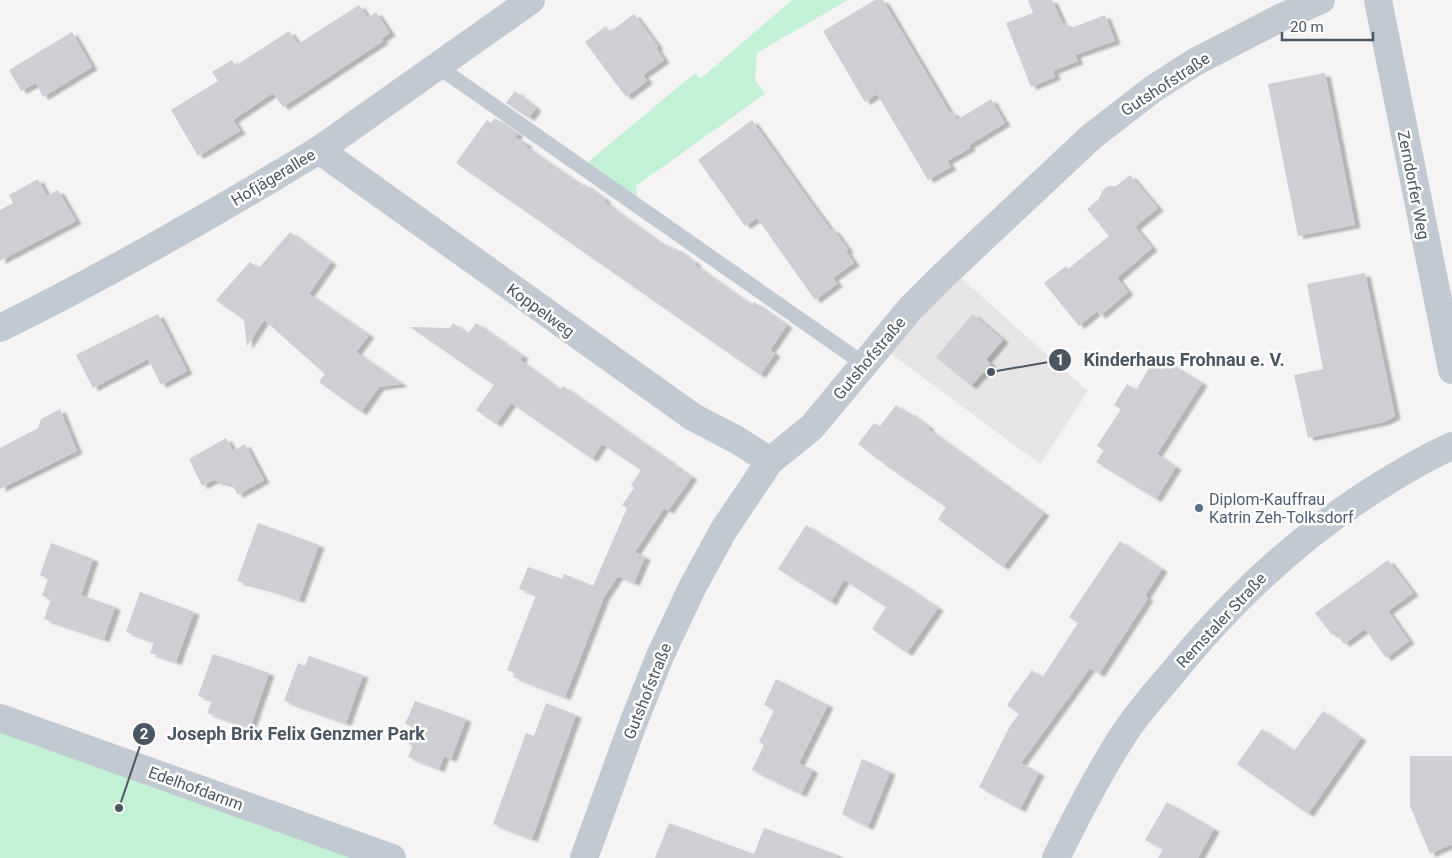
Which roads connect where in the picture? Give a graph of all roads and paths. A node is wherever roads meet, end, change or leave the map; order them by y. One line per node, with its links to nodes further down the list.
1 (531, 0): 4 (street, Hofjägerallee)
2 (1321, 0): 7 (street, Gutshofstraße)
3 (1378, 0): 8 (street, Zerndorfer Weg)
4 (437, 66): 5 (street, Hofjägerallee); 7 (lane)
5 (319, 150): 6 (street, Hofjägerallee); 10 (street, Koppelweg)
6 (0, 328)
7 (864, 364): 10 (street, Gutshofstraße)
8 (1452, 370)
9 (1452, 446): 14 (street, Remstaler Straße)
10 (770, 461): 13 (street, Gutshofstraße)
11 (0, 718): 12 (street, Edelhofdamm)
12 (392, 858)
13 (584, 858)
14 (1056, 858)

